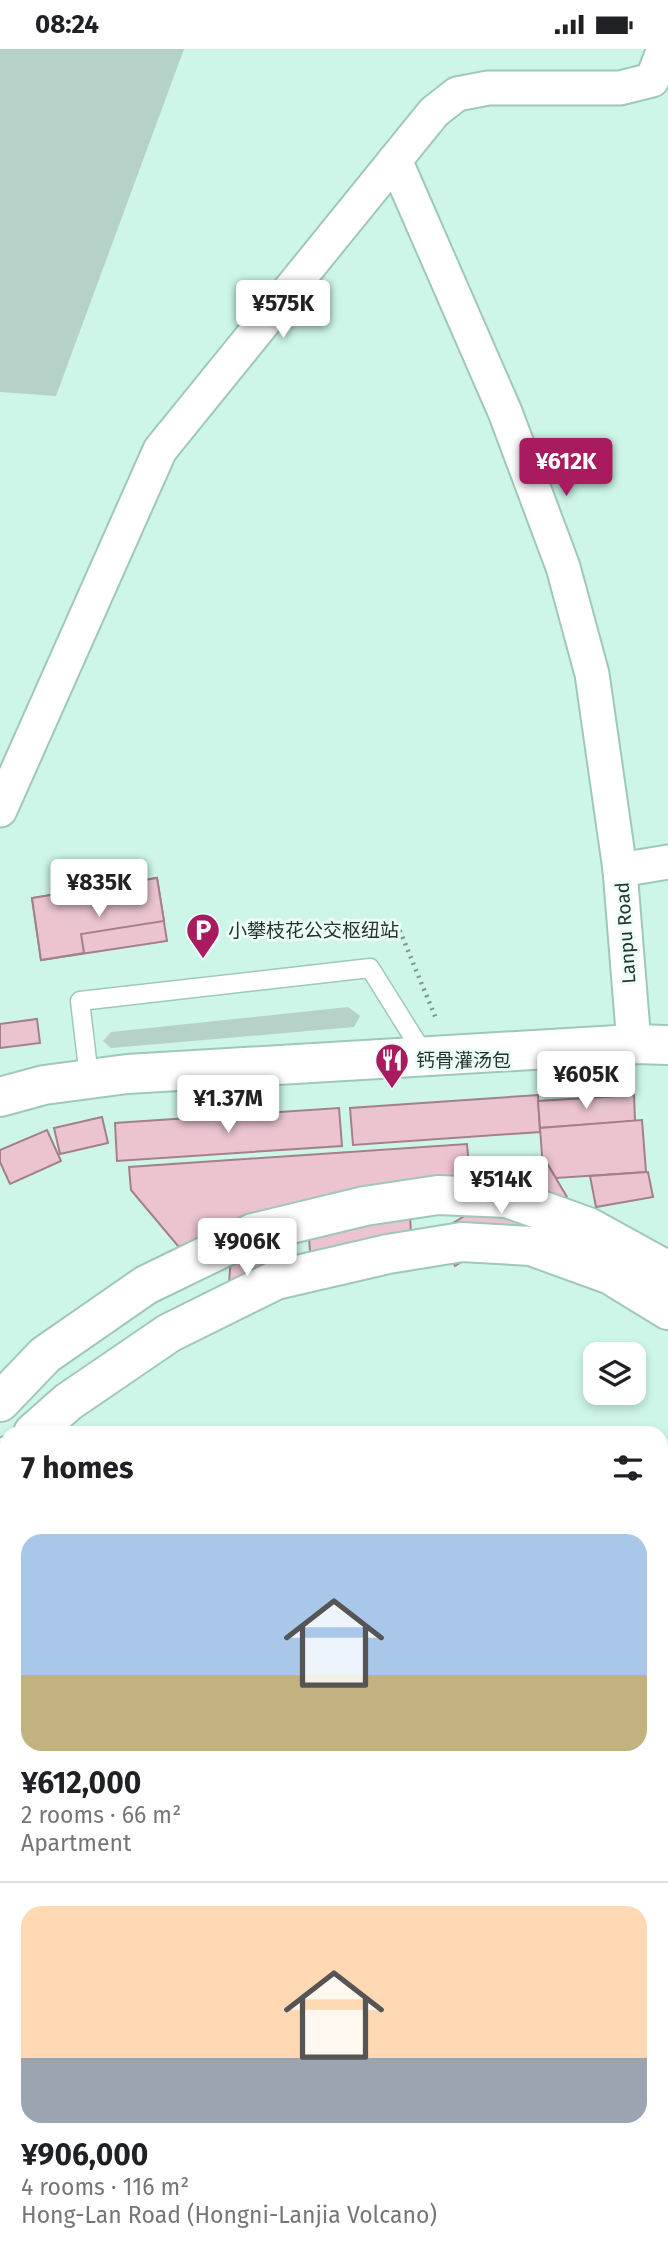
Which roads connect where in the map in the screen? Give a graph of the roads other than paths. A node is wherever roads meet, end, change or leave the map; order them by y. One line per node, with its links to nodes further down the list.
1 (664, 49): 2 (street)
2 (396, 160): 3 (street); 5 (street)
3 (0, 810)
4 (668, 862): 5 (street, Lanpu Road)
5 (620, 870): 6 (street, Lanpu Road)
6 (651, 1044): 7 (main road)
7 (438, 1055): 8 (main road); 8 (lane)
8 (89, 1077): 9 (main road)
9 (0, 1097)
10 (668, 1271): 12 (main road)
11 (668, 1310): 13 (main road)
12 (0, 1402)
13 (41, 1426)

